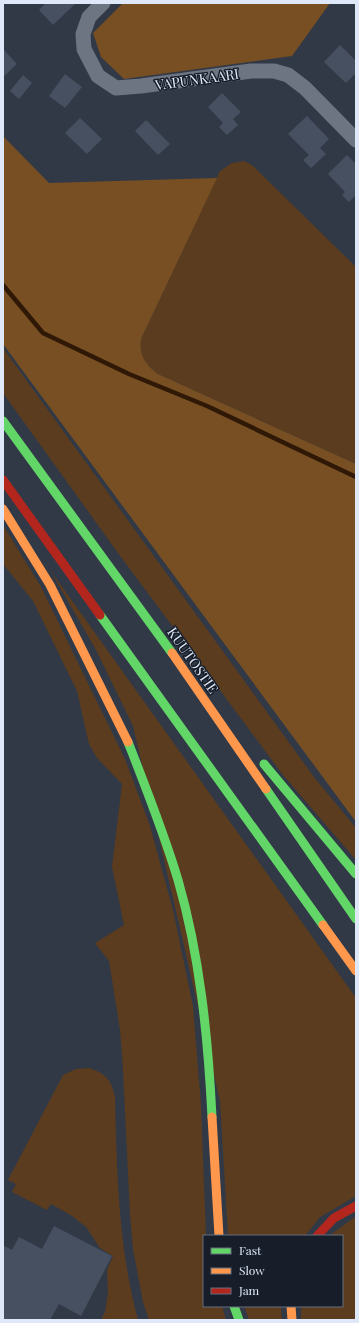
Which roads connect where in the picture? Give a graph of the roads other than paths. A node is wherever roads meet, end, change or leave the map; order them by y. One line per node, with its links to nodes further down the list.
1 (103, 3): 2 (street, VAPUNKAARI)
2 (356, 140)
3 (3, 421): 6 (highway, KUUTOSTIE)
4 (3, 480): 11 (highway)
5 (3, 510): 13 (highway)
6 (166, 645): 7 (highway); 10 (highway, KUUTOSTIE)
7 (242, 737)
8 (256, 755): 9 (highway)
9 (356, 874)
10 (356, 919)
11 (356, 971)
12 (356, 1206): 14 (highway)
13 (219, 1235)
14 (318, 1235)
15 (234, 1307): 17 (highway)
16 (292, 1307): 18 (highway)
17 (239, 1320)
18 (292, 1320)

